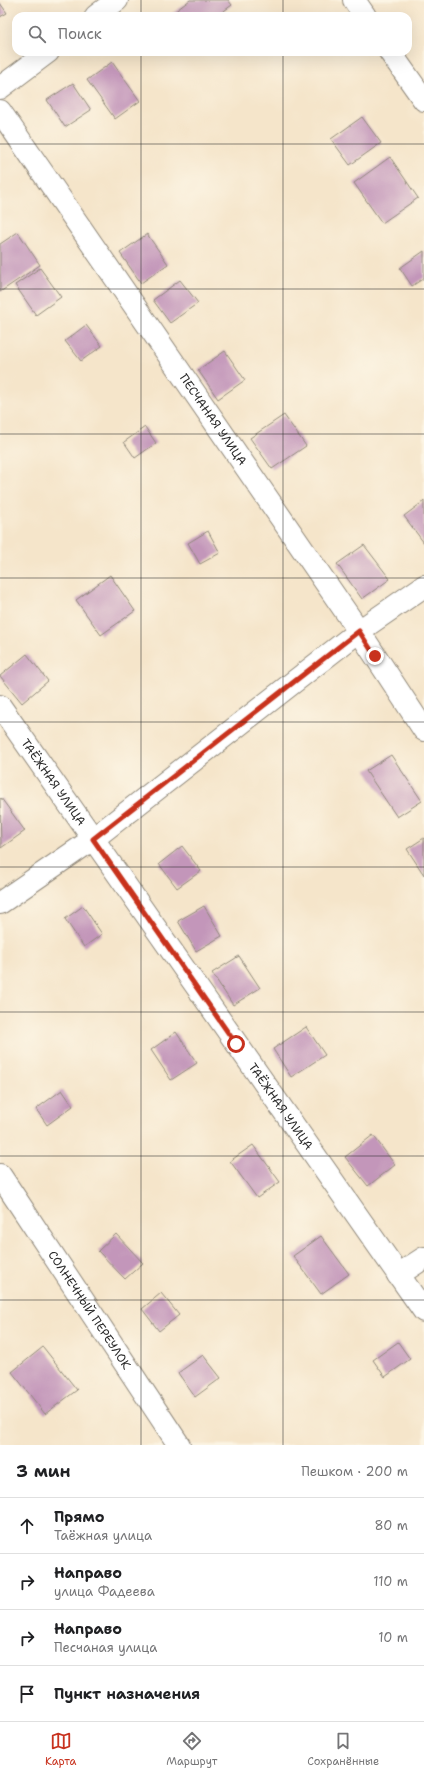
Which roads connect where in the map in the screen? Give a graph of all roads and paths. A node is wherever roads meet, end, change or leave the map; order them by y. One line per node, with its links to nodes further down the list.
1 (117, 0): 3 (street)
2 (354, 0): 4 (street)
3 (101, 12)
4 (362, 12)
5 (43, 56): 7 (street)
6 (393, 56): 8 (street)
7 (0, 88)
8 (424, 100)
9 (0, 111): 11 (street, ПЕСЧАНАЯ УЛИЦА)
10 (424, 586): 11 (street)
11 (359, 631): 13 (street, ПЕСЧАНАЯ УЛИЦА); 14 (street)
12 (0, 706): 14 (street, ТАЁЖНАЯ УЛИЦА)
13 (424, 730)
14 (93, 839): 15 (street); 18 (street, ТАЁЖНАЯ УЛИЦА)
15 (0, 903)
16 (0, 1175): 20 (street, СОЛНЕЧНЫЙ ПЕРЕУЛОК)
17 (424, 1258): 18 (street)
18 (398, 1274): 19 (street, ТАЁЖНАЯ УЛИЦА)
19 (424, 1311)
20 (179, 1445)

